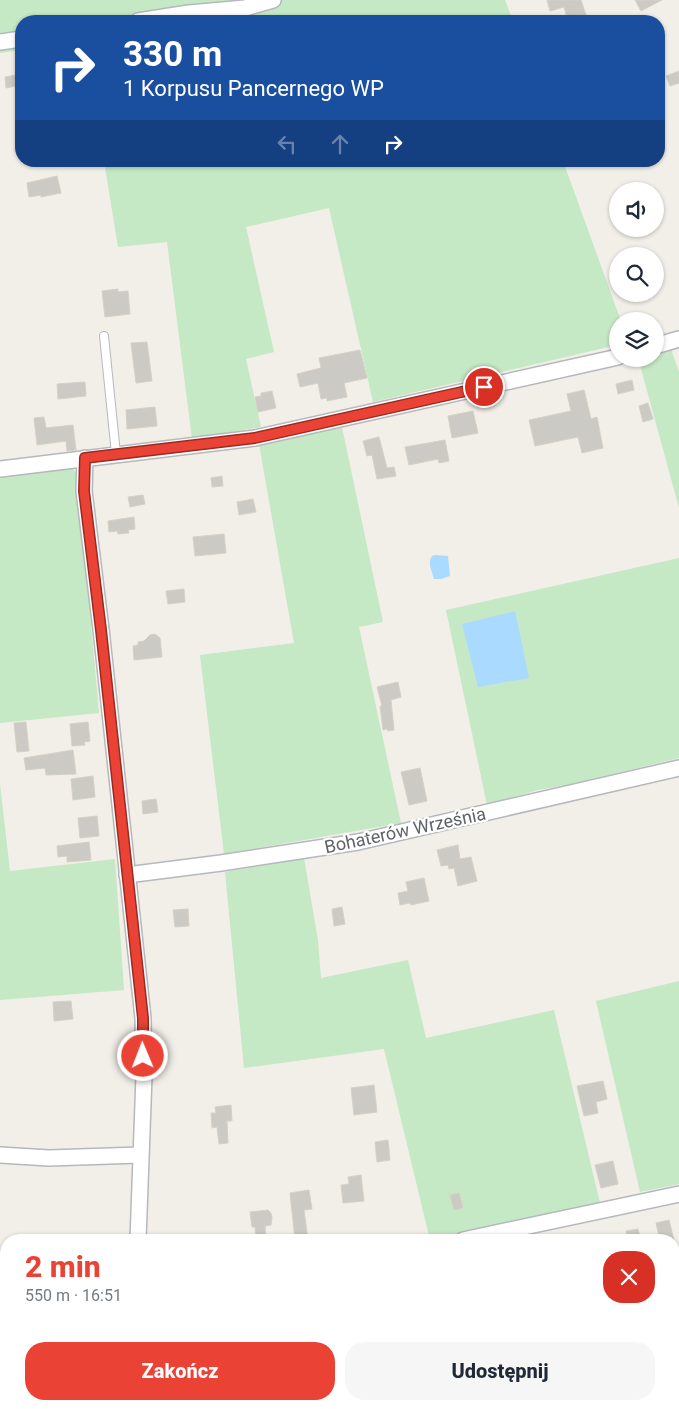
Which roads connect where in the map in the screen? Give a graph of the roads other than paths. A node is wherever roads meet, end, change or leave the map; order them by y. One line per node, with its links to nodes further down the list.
1 (273, 0): 2 (street)
2 (176, 15)
3 (15, 40): 4 (street)
4 (0, 42)
5 (104, 336): 9 (lane)
6 (679, 339): 7 (street)
7 (664, 343)
8 (609, 359): 9 (street)
9 (116, 454): 10 (street)
10 (85, 458): 11 (street); 13 (street)
11 (0, 469)
12 (679, 768): 13 (street, Bohaterów Września)
13 (127, 875): 15 (street)
14 (0, 1155): 15 (street)
15 (140, 1155): 17 (street)
16 (679, 1194): 18 (street)
17 (138, 1234)
18 (491, 1234)

